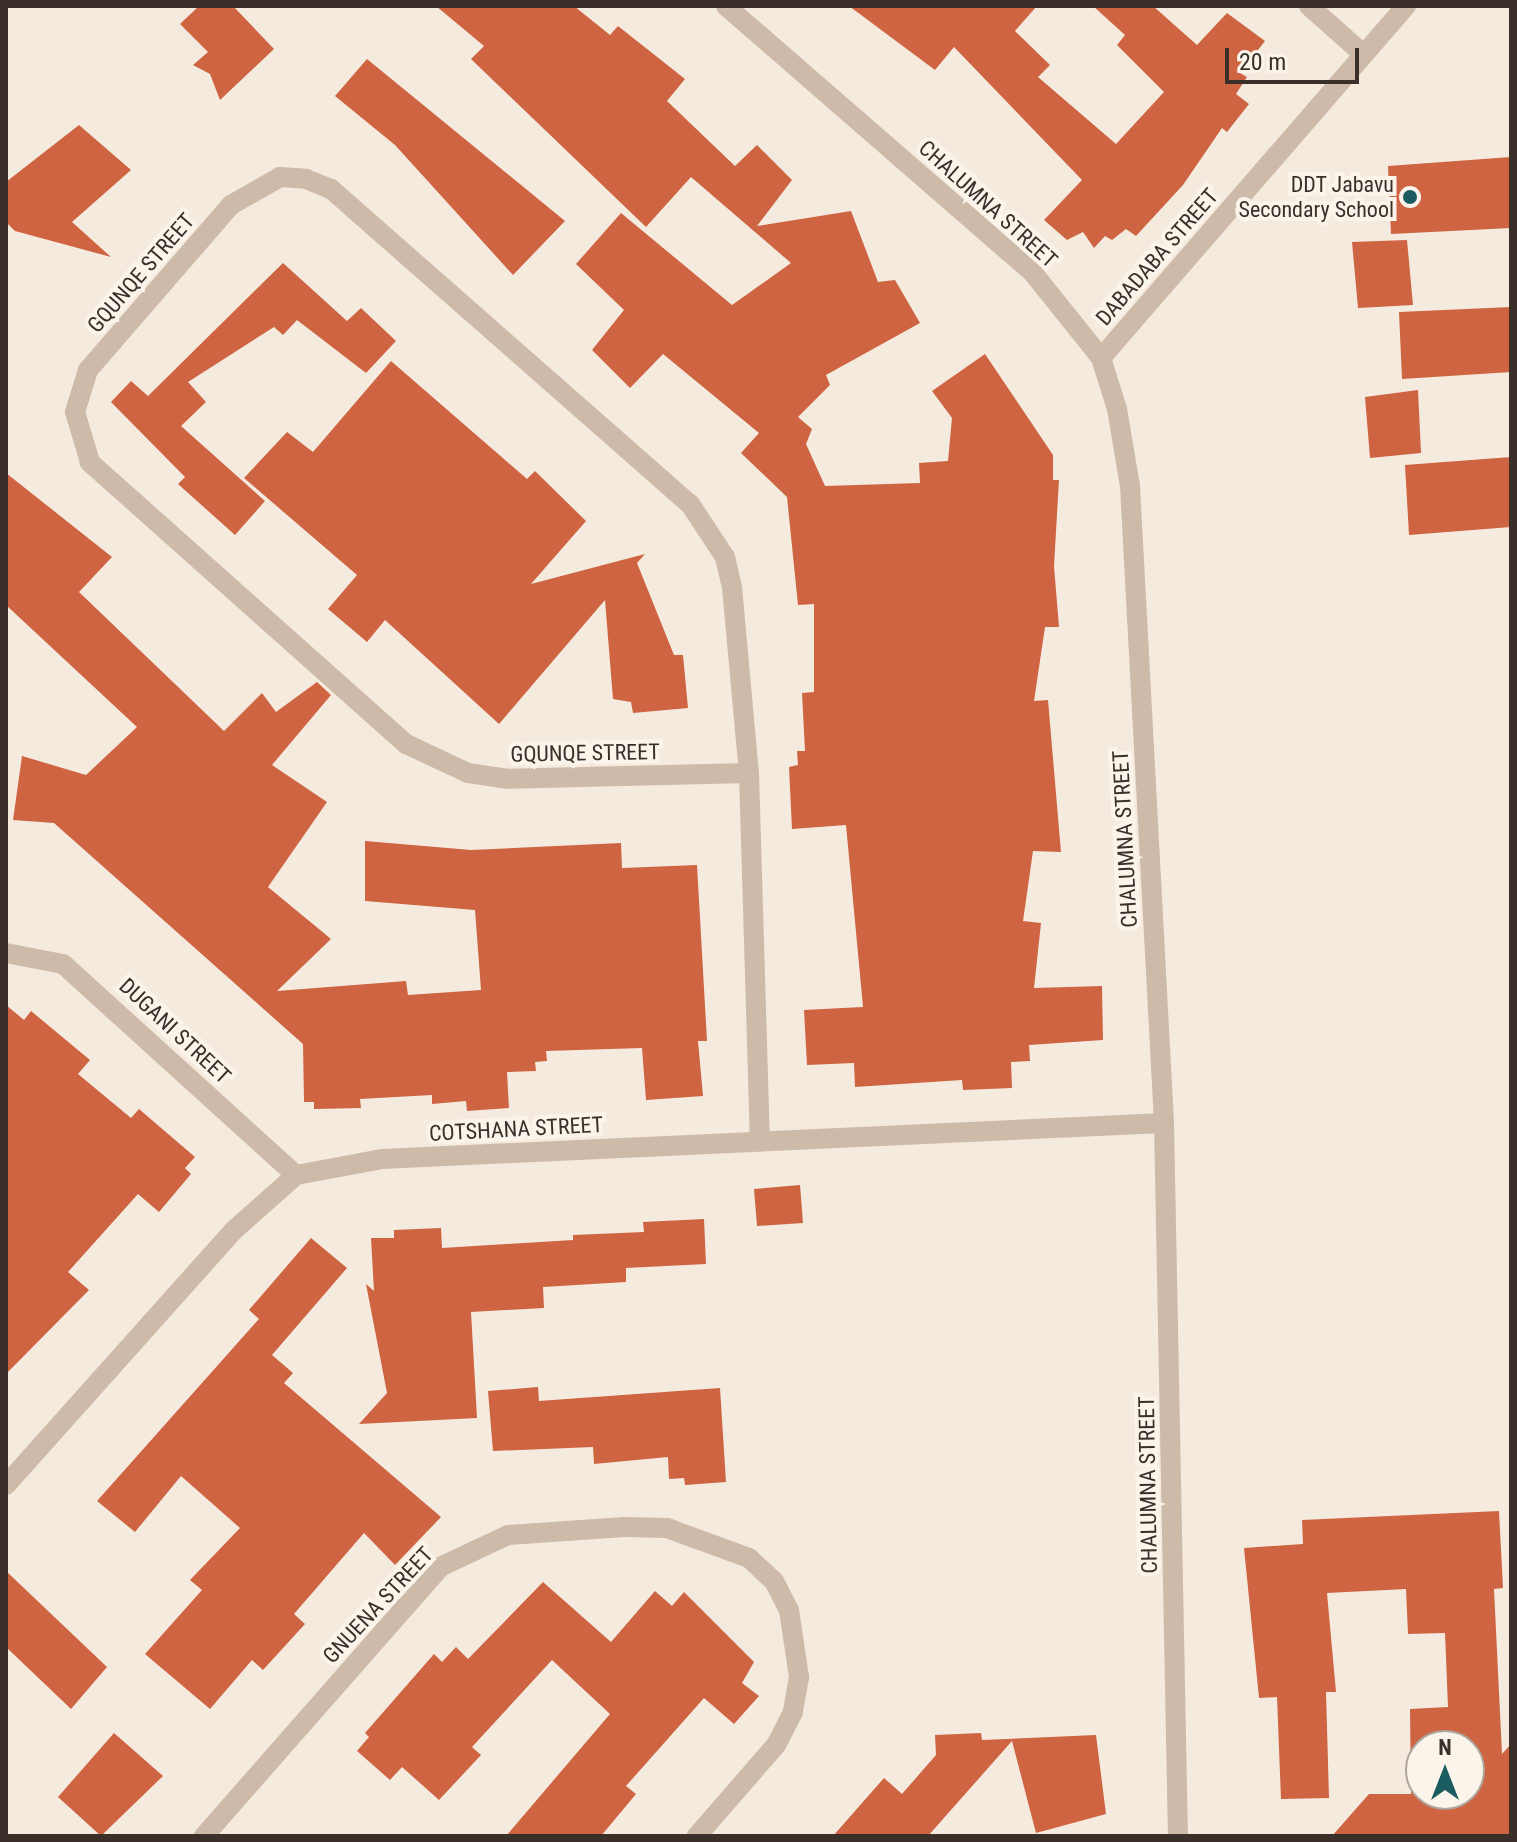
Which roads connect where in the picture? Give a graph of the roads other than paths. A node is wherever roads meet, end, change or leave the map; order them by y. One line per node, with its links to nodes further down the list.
1 (726, 6): 5 (street, CHALUMNA STREET)
2 (1309, 6): 4 (street)
3 (1406, 6): 4 (street, DABADABA STREET)
4 (1363, 54): 5 (street, DABADABA STREET)
5 (1101, 358): 8 (street, CHALUMNA STREET)
6 (749, 773): 6 (street, GQUNQE STREET); 9 (street, GQUNQE STREET)
7 (6, 953): 10 (street, DUGANI STREET)
8 (1164, 1123): 9 (street, COTSHANA STREET); 14 (street, CHALUMNA STREET)
9 (760, 1141): 10 (street, COTSHANA STREET)
10 (296, 1175): 11 (street)
11 (6, 1485)
12 (204, 1836): 13 (street, GNUENA STREET)
13 (697, 1836)
14 (1178, 1836)

